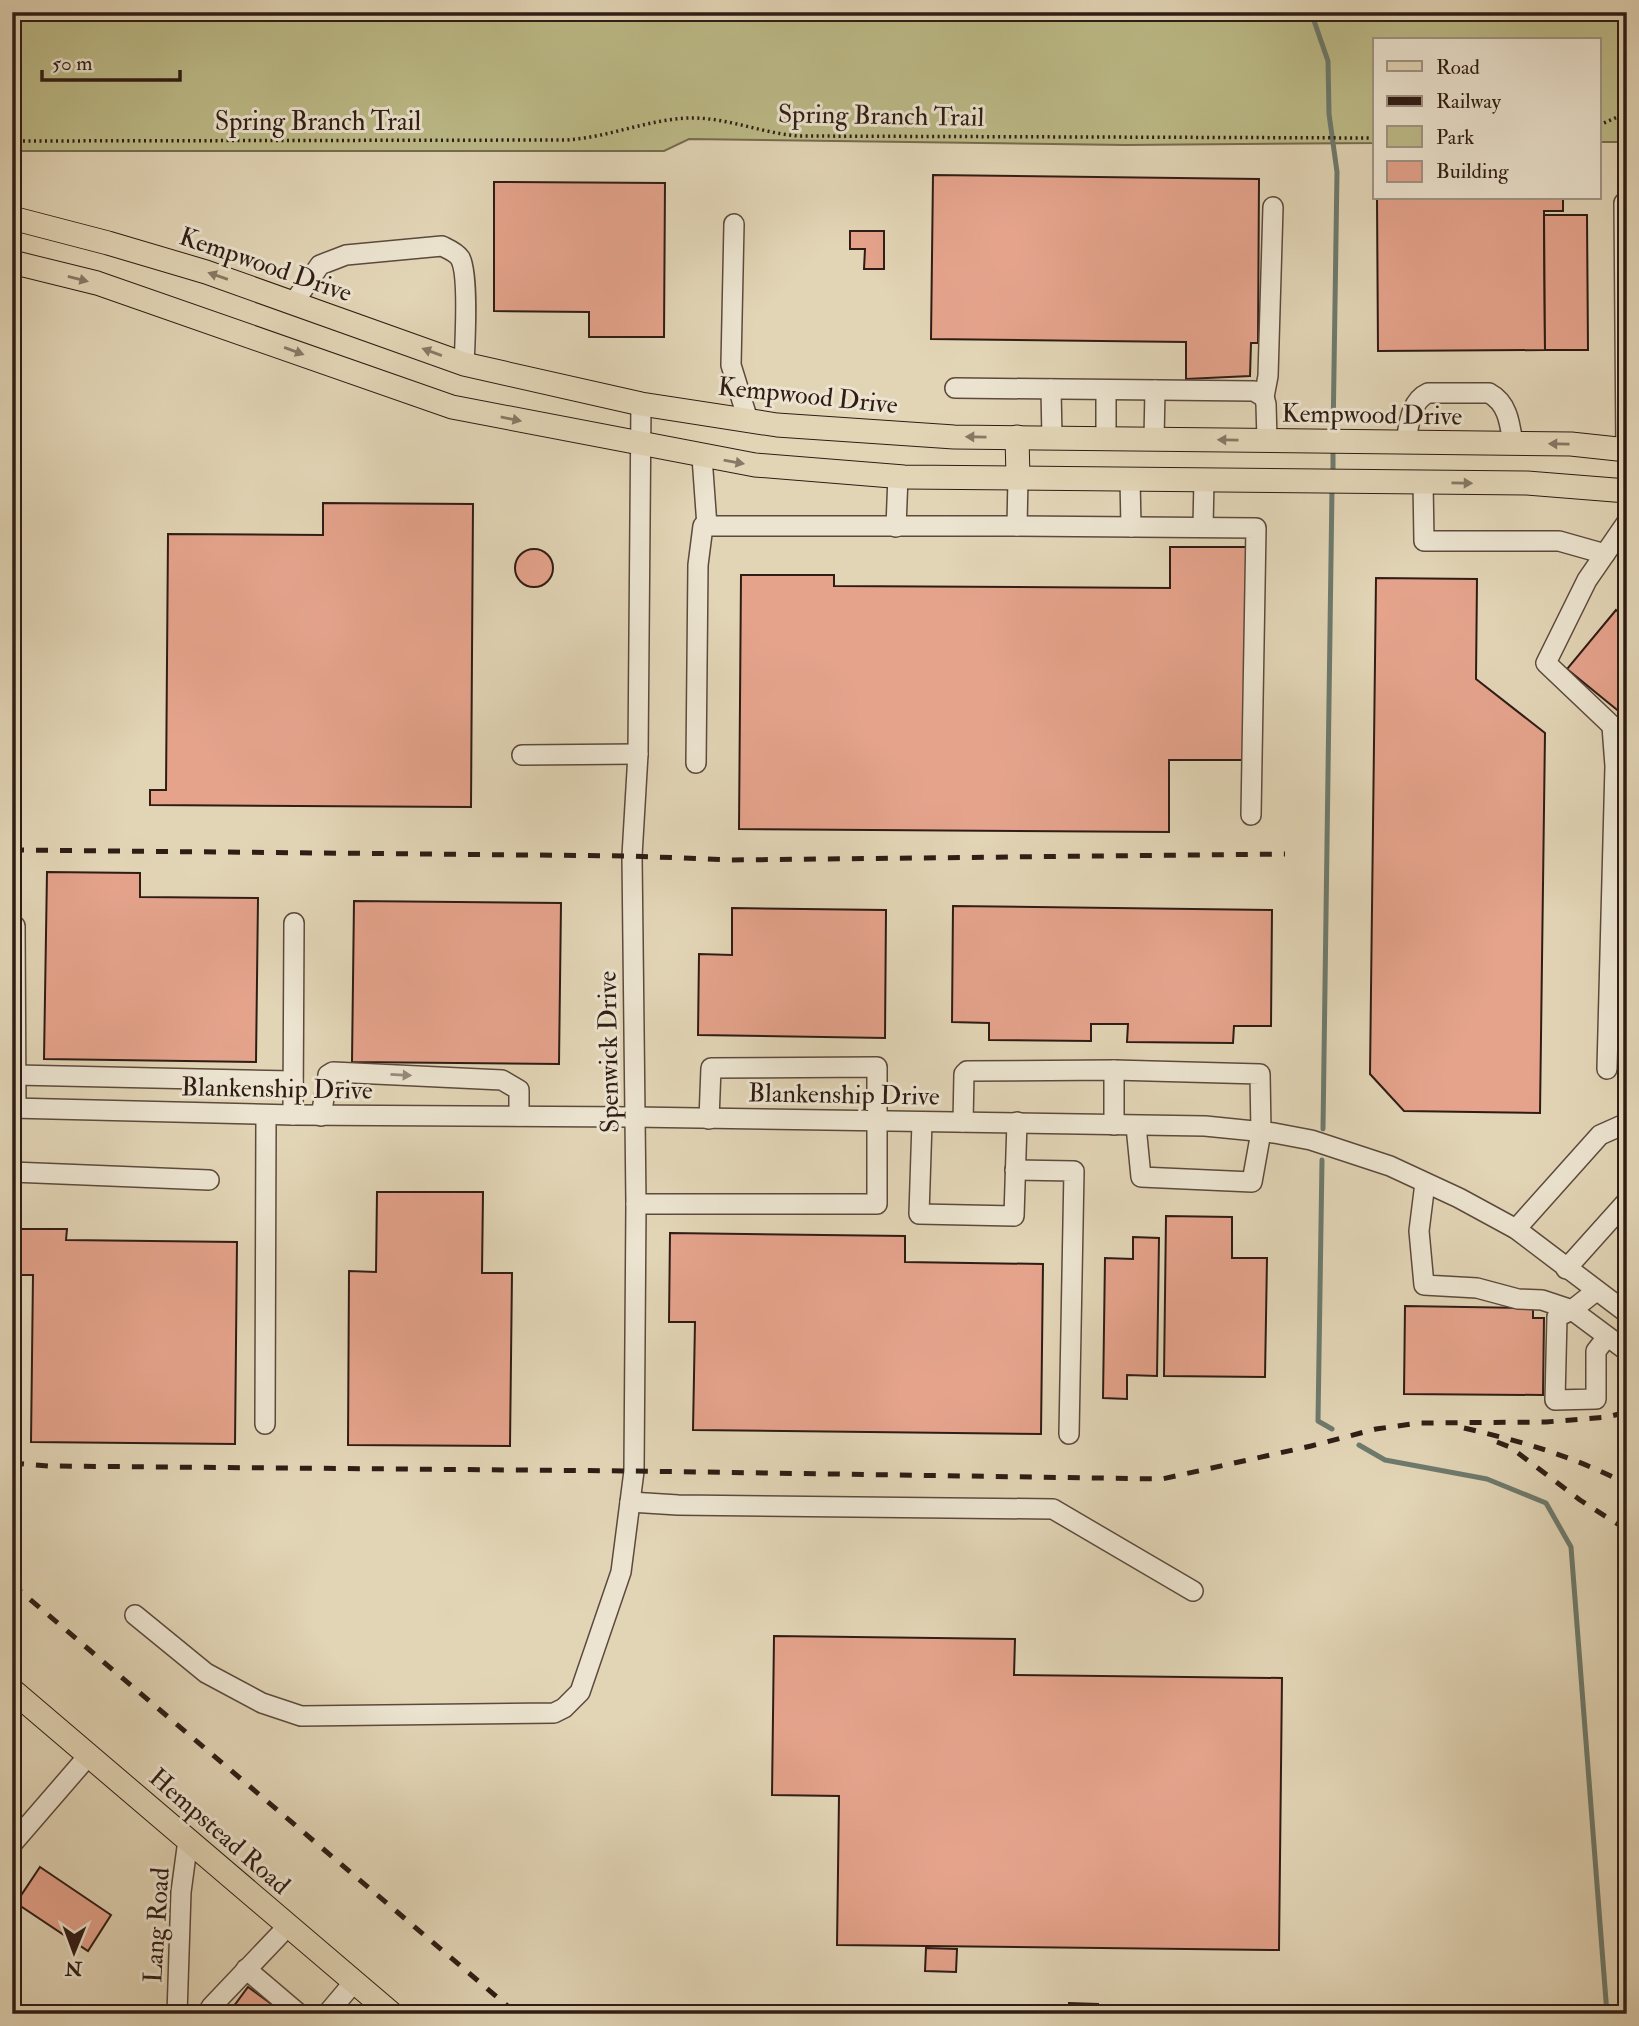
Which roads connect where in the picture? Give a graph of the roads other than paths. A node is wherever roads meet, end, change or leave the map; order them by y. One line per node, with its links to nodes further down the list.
1 (1624, 203): 23 (street)
2 (1273, 207): 12 (street)
3 (12, 218): 6 (main road, Kempwood Drive, one-way to 3)
4 (734, 224): 14 (street)
5 (12, 262): 22 (main road, one-way to 22)
6 (294, 302): 7 (main road, Kempwood Drive, one-way to 6); 7 (street)
7 (464, 364): 13 (main road, Kempwood Drive)
8 (955, 388): 9 (street)
9 (1051, 389): 10 (street); 16 (street)
10 (1106, 390): 11 (street); 17 (street)
11 (1155, 390): 12 (street); 18 (street)
12 (1264, 397): 19 (street)
13 (641, 404): 14 (main road, Kempwood Drive); 22 (street, Spenwick Drive)
14 (748, 420): 15 (main road, Kempwood Drive, one-way to 14)
15 (1017, 437): 16 (main road, Kempwood Drive); 26 (main road)
16 (1052, 438): 17 (main road, Kempwood Drive)
17 (1107, 439): 18 (main road, Kempwood Drive)
18 (1154, 439): 19 (main road, Kempwood Drive, one-way to 18)
19 (1267, 441): 20 (main road, Kempwood Drive)
20 (1414, 442): 21 (main road, Kempwood Drive); 21 (street); 29 (main road)
21 (1513, 444): 23 (main road, Kempwood Drive, one-way to 21)
22 (640, 445): 24 (main road); 40 (street, Spenwick Drive)
23 (1626, 450)
24 (702, 457): 25 (main road, one-way to 25); 32 (street)
25 (898, 476): 26 (main road); 34 (street)
26 (1018, 478): 27 (main road); 33 (street)
27 (1130, 479): 28 (main road); 35 (street)
28 (1203, 480): 29 (main road); 36 (street)
29 (1423, 482): 30 (main road, one-way to 30); 37 (street)
30 (1627, 491)
31 (1627, 522): 37 (street)
32 (707, 526): 34 (street); 42 (street)
33 (1017, 526): 34 (street); 35 (street)
34 (896, 527)
35 (1131, 527): 36 (street)
36 (1203, 527): 43 (street)
37 (1605, 554): 38 (street)
38 (1612, 726): 39 (street); 46 (street)
39 (1627, 740)
40 (638, 754): 41 (street); 55 (street, Spenwick Drive)
41 (522, 755)
42 (696, 763)
43 (1251, 816)
44 (294, 923): 49 (street)
45 (15, 926): 48 (street)
46 (1607, 1069)
47 (1114, 1070): 59 (street); 62 (street); 64 (street)
48 (16, 1075): 49 (street); 50 (street)
49 (293, 1081): 52 (street)
50 (14, 1108): 51 (street, Blankenship Drive)
51 (266, 1115): 52 (street, Blankenship Drive); 78 (street)
52 (293, 1115): 53 (street, Blankenship Drive)
53 (321, 1116): 54 (street, Blankenship Drive); 54 (street, one-way to 54)
54 (519, 1116): 55 (street, Blankenship Drive)
55 (634, 1116): 56 (street, Blankenship Drive); 70 (street, Spenwick Drive)
56 (709, 1119): 57 (street, Blankenship Drive); 57 (street)
57 (877, 1121): 58 (street, Blankenship Drive); 70 (street)
58 (922, 1122): 59 (street, Blankenship Drive); 65 (street)
59 (963, 1122): 60 (street, Blankenship Drive)
60 (1017, 1122): 62 (street, Blankenship Drive); 65 (street)
61 (1627, 1124): 71 (street)
62 (1114, 1125): 63 (street, Blankenship Drive)
63 (1136, 1126): 64 (street, Blankenship Drive); 64 (street)
64 (1261, 1132): 68 (street, Blankenship Drive)
65 (1015, 1170): 79 (street)
66 (12, 1172): 67 (street)
67 (209, 1180)
68 (1425, 1183): 71 (street, Blankenship Drive); 74 (street)
69 (1627, 1201): 72 (street)
70 (636, 1204): 80 (street, Spenwick Drive)
71 (1516, 1229): 72 (street, Blankenship Drive)
72 (1566, 1269): 73 (street, Blankenship Drive)
73 (1596, 1291): 74 (street); 75 (street, Blankenship Drive)
74 (1572, 1310): 76 (street); 76 (street)
75 (1627, 1313)
76 (1607, 1336): 77 (street)
77 (1627, 1352)
78 (265, 1424)
79 (1069, 1434)
80 (630, 1502): 81 (street); 82 (street, Spenwick Drive)
81 (1193, 1591)
82 (135, 1615)
83 (12, 1690): 84 (main road, Hempstead Road)
84 (89, 1755): 85 (main road, Hempstead Road); 86 (street)
85 (188, 1840): 87 (main road, Hempstead Road); 90 (street, Lang Road)
86 (12, 1844)
87 (288, 1926): 88 (street); 89 (main road, Hempstead Road)
88 (246, 1969): 91 (street); 92 (street)
89 (354, 1982): 93 (street); 94 (main road, Hempstead Road)
90 (177, 2007): 91 (street)
91 (213, 2010)
92 (299, 2014)
93 (327, 2014)
94 (392, 2014)

